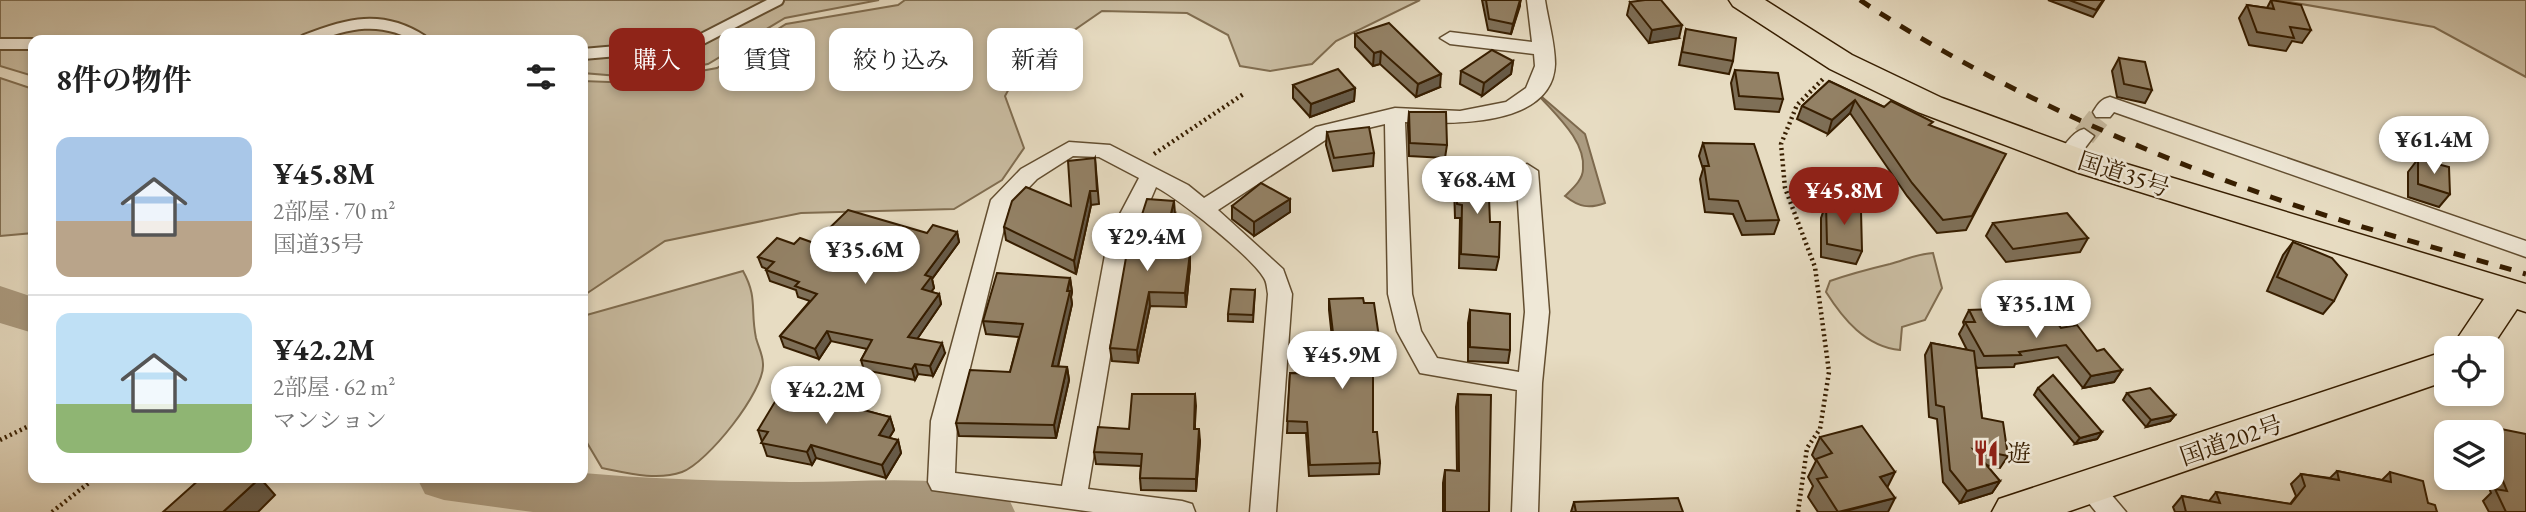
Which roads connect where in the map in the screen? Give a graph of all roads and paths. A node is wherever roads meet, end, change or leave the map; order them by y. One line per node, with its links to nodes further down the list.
1 (778, 0): 10 (lane)
2 (1536, 0): 9 (street)
3 (1744, 0): 11 (highway, 国道35号)
4 (319, 35): 5 (lane)
5 (416, 35)
6 (1450, 38): 9 (street)
7 (0, 44): 8 (lane)
8 (28, 44)
9 (1543, 49): 14 (street)
10 (588, 54)
11 (1841, 62): 19 (highway, 国道35号); 32 (path)
12 (1245, 93): 15 (path)
13 (2102, 112): 18 (street)
14 (1395, 115): 17 (street); 22 (street)
15 (1149, 167): 17 (street); 26 (street); 26 (street)
16 (1527, 171): 22 (street)
17 (1204, 209): 30 (street)
18 (2526, 249)
19 (2517, 296): 20 (highway)
20 (2481, 336)
21 (2434, 371): 27 (highway, 国道202号)
22 (1530, 383): 31 (street)
23 (28, 426): 24 (path)
24 (0, 440)
25 (89, 483): 28 (path)
26 (1073, 496): 29 (street)
27 (2102, 500): 33 (highway, 国道202号)
28 (51, 512)
29 (1182, 512)
30 (1263, 512)
31 (1525, 512)
32 (1798, 512)
33 (2014, 512)

